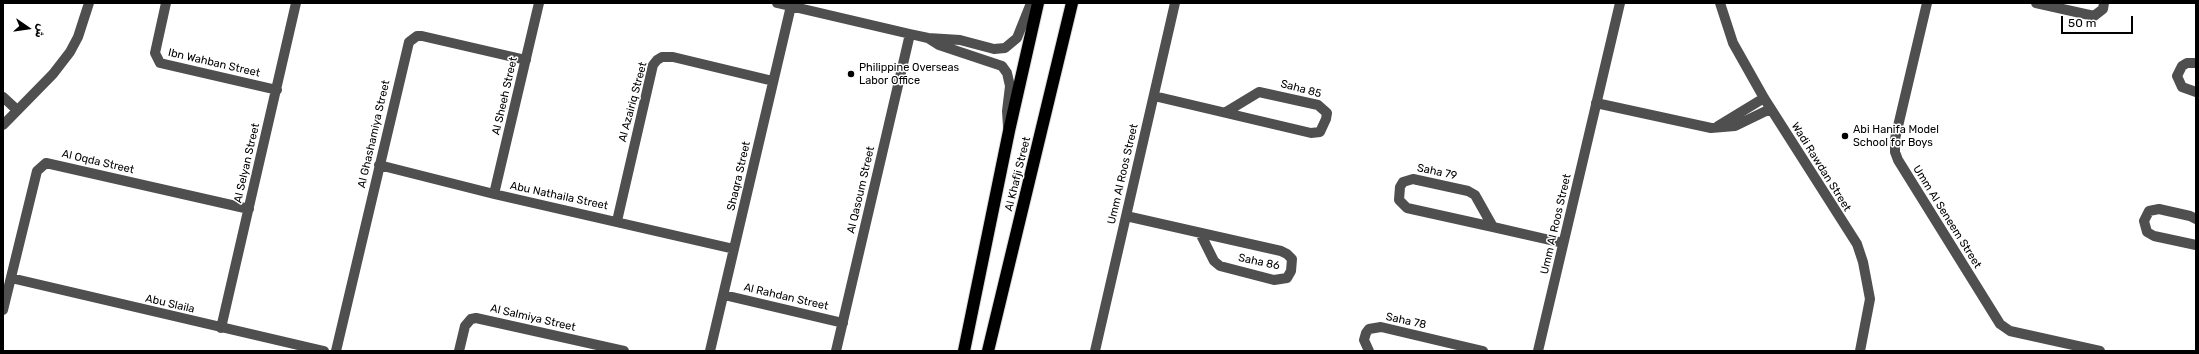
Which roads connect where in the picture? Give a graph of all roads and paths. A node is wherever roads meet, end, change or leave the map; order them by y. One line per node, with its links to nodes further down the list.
1 (89, 3): 28 (street)
2 (166, 3): 21 (street, Ibn Wahban Street)
3 (296, 3): 21 (street, Al Selyan Street)
4 (539, 3): 18 (street, Al Sheeh Street)
5 (778, 3): 15 (street)
6 (1031, 3): 17 (street)
7 (1038, 3): 32 (highway, Al Khafji Street)
8 (1072, 3): 59 (highway, Al Khafji Street)
9 (1175, 3): 23 (street, Umm Al Roos Street)
10 (1620, 3): 26 (street, Umm Al Roos Street)
11 (1720, 3): 25 (street, Wadi Rawdan Street)
12 (1927, 3): 50 (street, Umm Al Seneem Street)
13 (2036, 3): 14 (street)
14 (2104, 3)
15 (791, 6): 16 (street); 20 (street, Shaqra Street)
16 (910, 34): 17 (street); 47 (street, Al Qasoum Street)
17 (928, 38): 32 (street)
18 (526, 60): 33 (street, Al Ghashamiya Street); 34 (street, Al Sheeh Street)
19 (2196, 63): 22 (street)
20 (773, 81): 38 (street, Al Azairiq Street); 43 (street, Shaqra Street)
21 (277, 90): 35 (street, Al Selyan Street)
22 (2196, 92)
23 (1154, 96): 29 (street, Saha 85); 36 (street, Umm Al Roos Street)
24 (3, 97): 28 (street)
25 (1764, 98): 27 (street, Wadi Rawdan Street); 31 (street)
26 (1596, 103): 31 (street); 41 (street, Umm Al Roos Street)
27 (1770, 108): 31 (street); 64 (street, Wadi Rawdan Street)
28 (17, 110): 30 (street)
29 (1226, 112): 29 (street, Saha 85)
30 (3, 125)
31 (1715, 127)
32 (1009, 131): 58 (highway, Al Khafji Street)
33 (379, 165): 34 (street, Abu Nathaila Street); 53 (street, Al Ghashamiya Street)
34 (494, 194): 38 (street, Abu Nathaila Street)
35 (249, 209): 44 (street, Al Oqda Street); 48 (street, Al Selyan Street)
36 (1126, 216): 40 (street, Saha 86); 60 (street, Umm Al Roos Street)
37 (2196, 220): 42 (street)
38 (617, 221): 43 (street, Abu Nathaila Street)
39 (1493, 227): 39 (street, Saha 79); 41 (street, Saha 79)
40 (1200, 234): 40 (street, Saha 86)
41 (1563, 243): 63 (street, Umm Al Roos Street)
42 (2196, 245)
43 (734, 249): 45 (street, Shaqra Street)
44 (11, 278): 46 (street, Al Oqda Street); 48 (street, Abu Slaila)
45 (724, 295): 47 (street, Al Rahdan Street); 56 (street, Shaqra Street)
46 (3, 310)
47 (843, 323): 57 (street, Al Qasoum Street)
48 (221, 328): 52 (street, Abu Slaila)
49 (588, 347): 54 (street, Al Salmiya Street); 55 (street, Al Salmiya Street)
50 (2064, 347): 65 (street, Umm Al Seneem Street)
51 (1459, 348): 61 (street, Saha 78); 62 (street, Saha 78)
52 (324, 351)
53 (336, 351)
54 (459, 351)
55 (624, 351)
56 (710, 351)
57 (836, 351)
58 (964, 351)
59 (988, 351)
60 (1095, 351)
61 (1369, 351)
62 (1483, 351)
63 (1538, 351)
64 (1860, 351)
65 (2100, 351)

